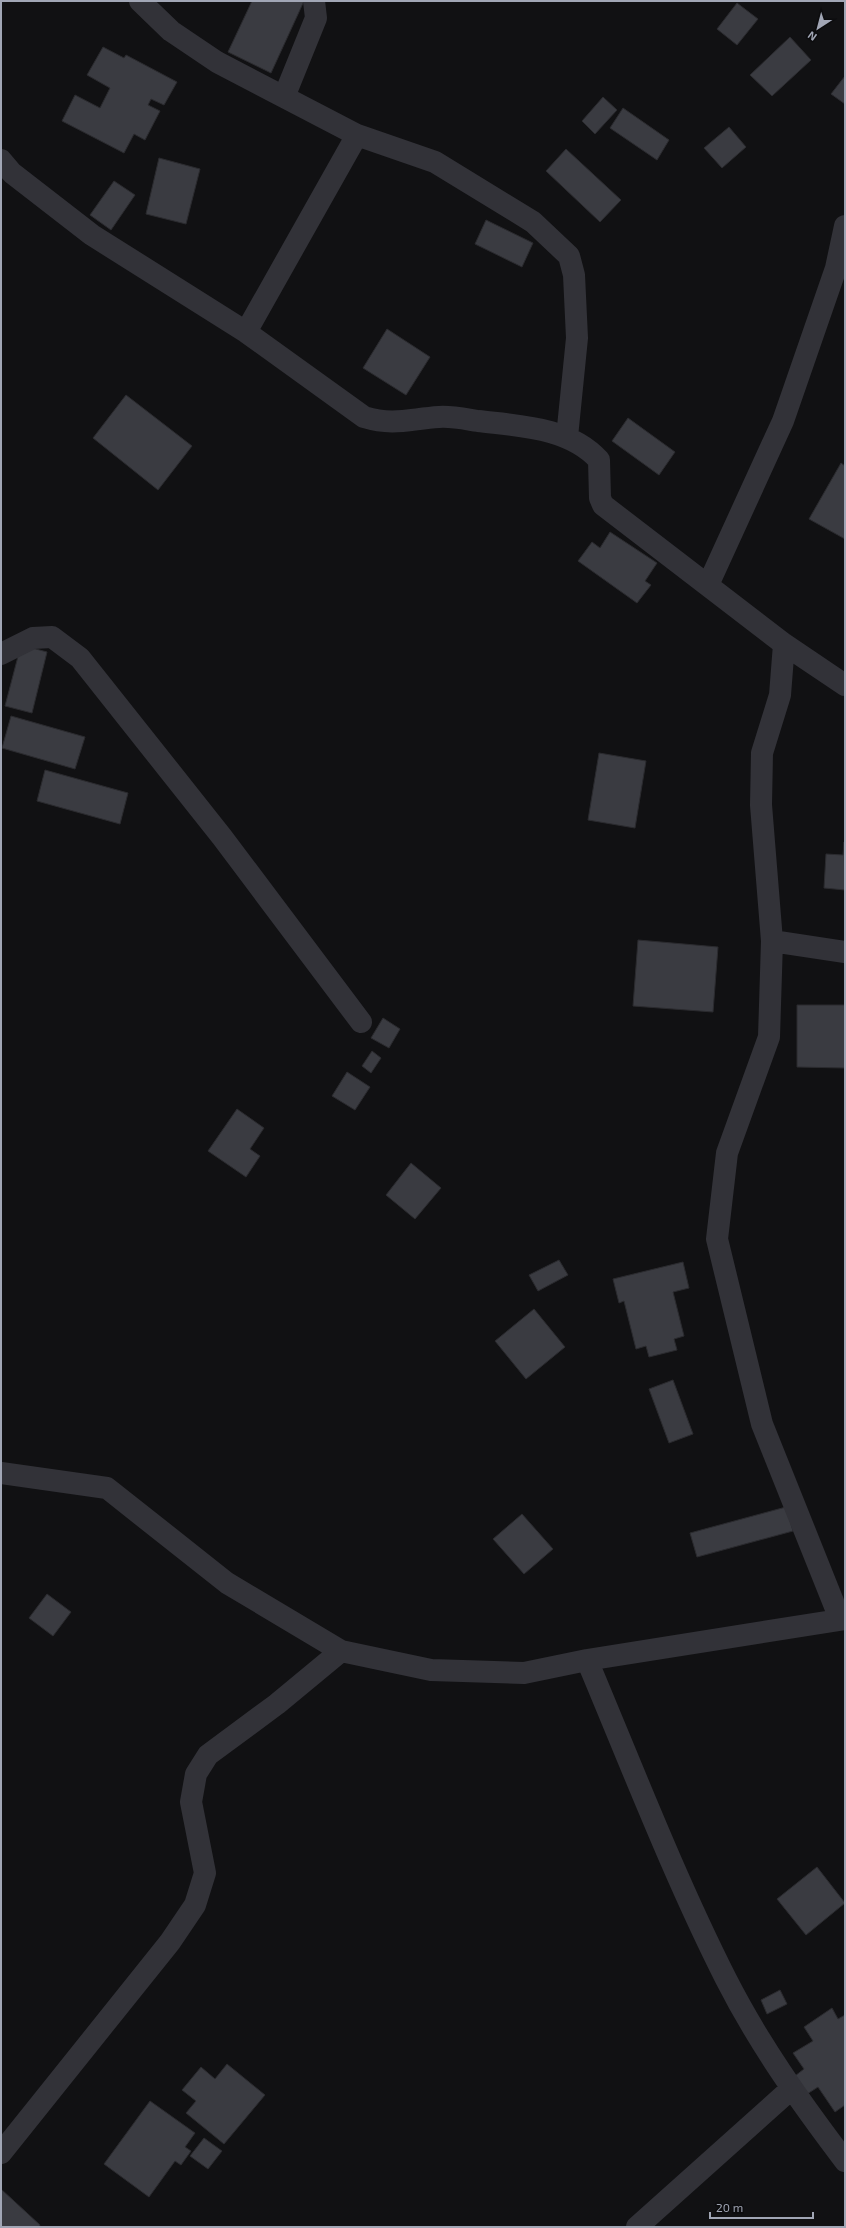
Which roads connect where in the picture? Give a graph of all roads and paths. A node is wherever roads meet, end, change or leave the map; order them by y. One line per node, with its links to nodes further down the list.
1 (140, 1): 3 (street)
2 (314, 1): 3 (street)
3 (284, 97): 4 (street)
4 (357, 135): 7 (street); 8 (street)
5 (1, 160): 7 (street)
6 (845, 226): 9 (street)
7 (246, 332): 8 (street)
8 (567, 438): 9 (street)
9 (708, 585): 10 (street)
10 (784, 644): 12 (street); 13 (street)
11 (1, 654): 15 (street)
12 (844, 681)
13 (772, 941): 14 (street); 17 (street)
14 (845, 952)
15 (361, 1022)
16 (1, 1473): 18 (street)
17 (843, 1619): 19 (street)
18 (341, 1651): 19 (street); 21 (street)
19 (587, 1660): 20 (street)
20 (791, 2089): 22 (street); 23 (street)
21 (1, 2153)
22 (845, 2161)
23 (637, 2227)

